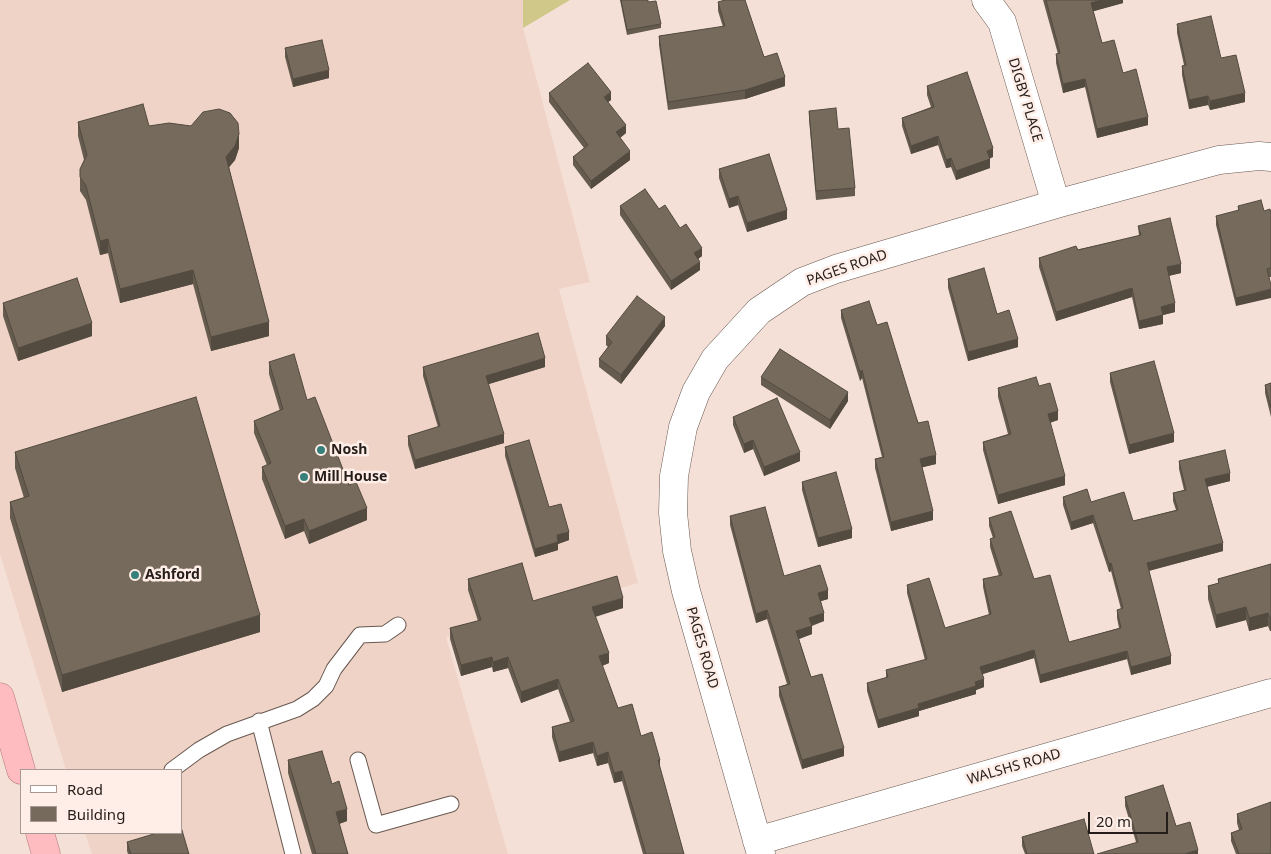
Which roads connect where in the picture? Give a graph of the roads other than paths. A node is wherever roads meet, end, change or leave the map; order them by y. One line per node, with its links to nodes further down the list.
1 (986, 0): 3 (street, DIGBY PLACE)
2 (1271, 157): 3 (street, PAGES ROAD)
3 (1056, 204): 13 (street, PAGES ROAD)
4 (398, 625): 7 (lane)
5 (1271, 693): 13 (street, WALSHS ROAD)
6 (0, 697): 9 (highway)
7 (259, 721): 10 (lane); 15 (lane)
8 (358, 760): 11 (lane)
9 (21, 769)
10 (173, 769)
11 (451, 804)
12 (40, 834): 14 (highway)
13 (759, 848)
14 (46, 854)
15 (293, 854)

